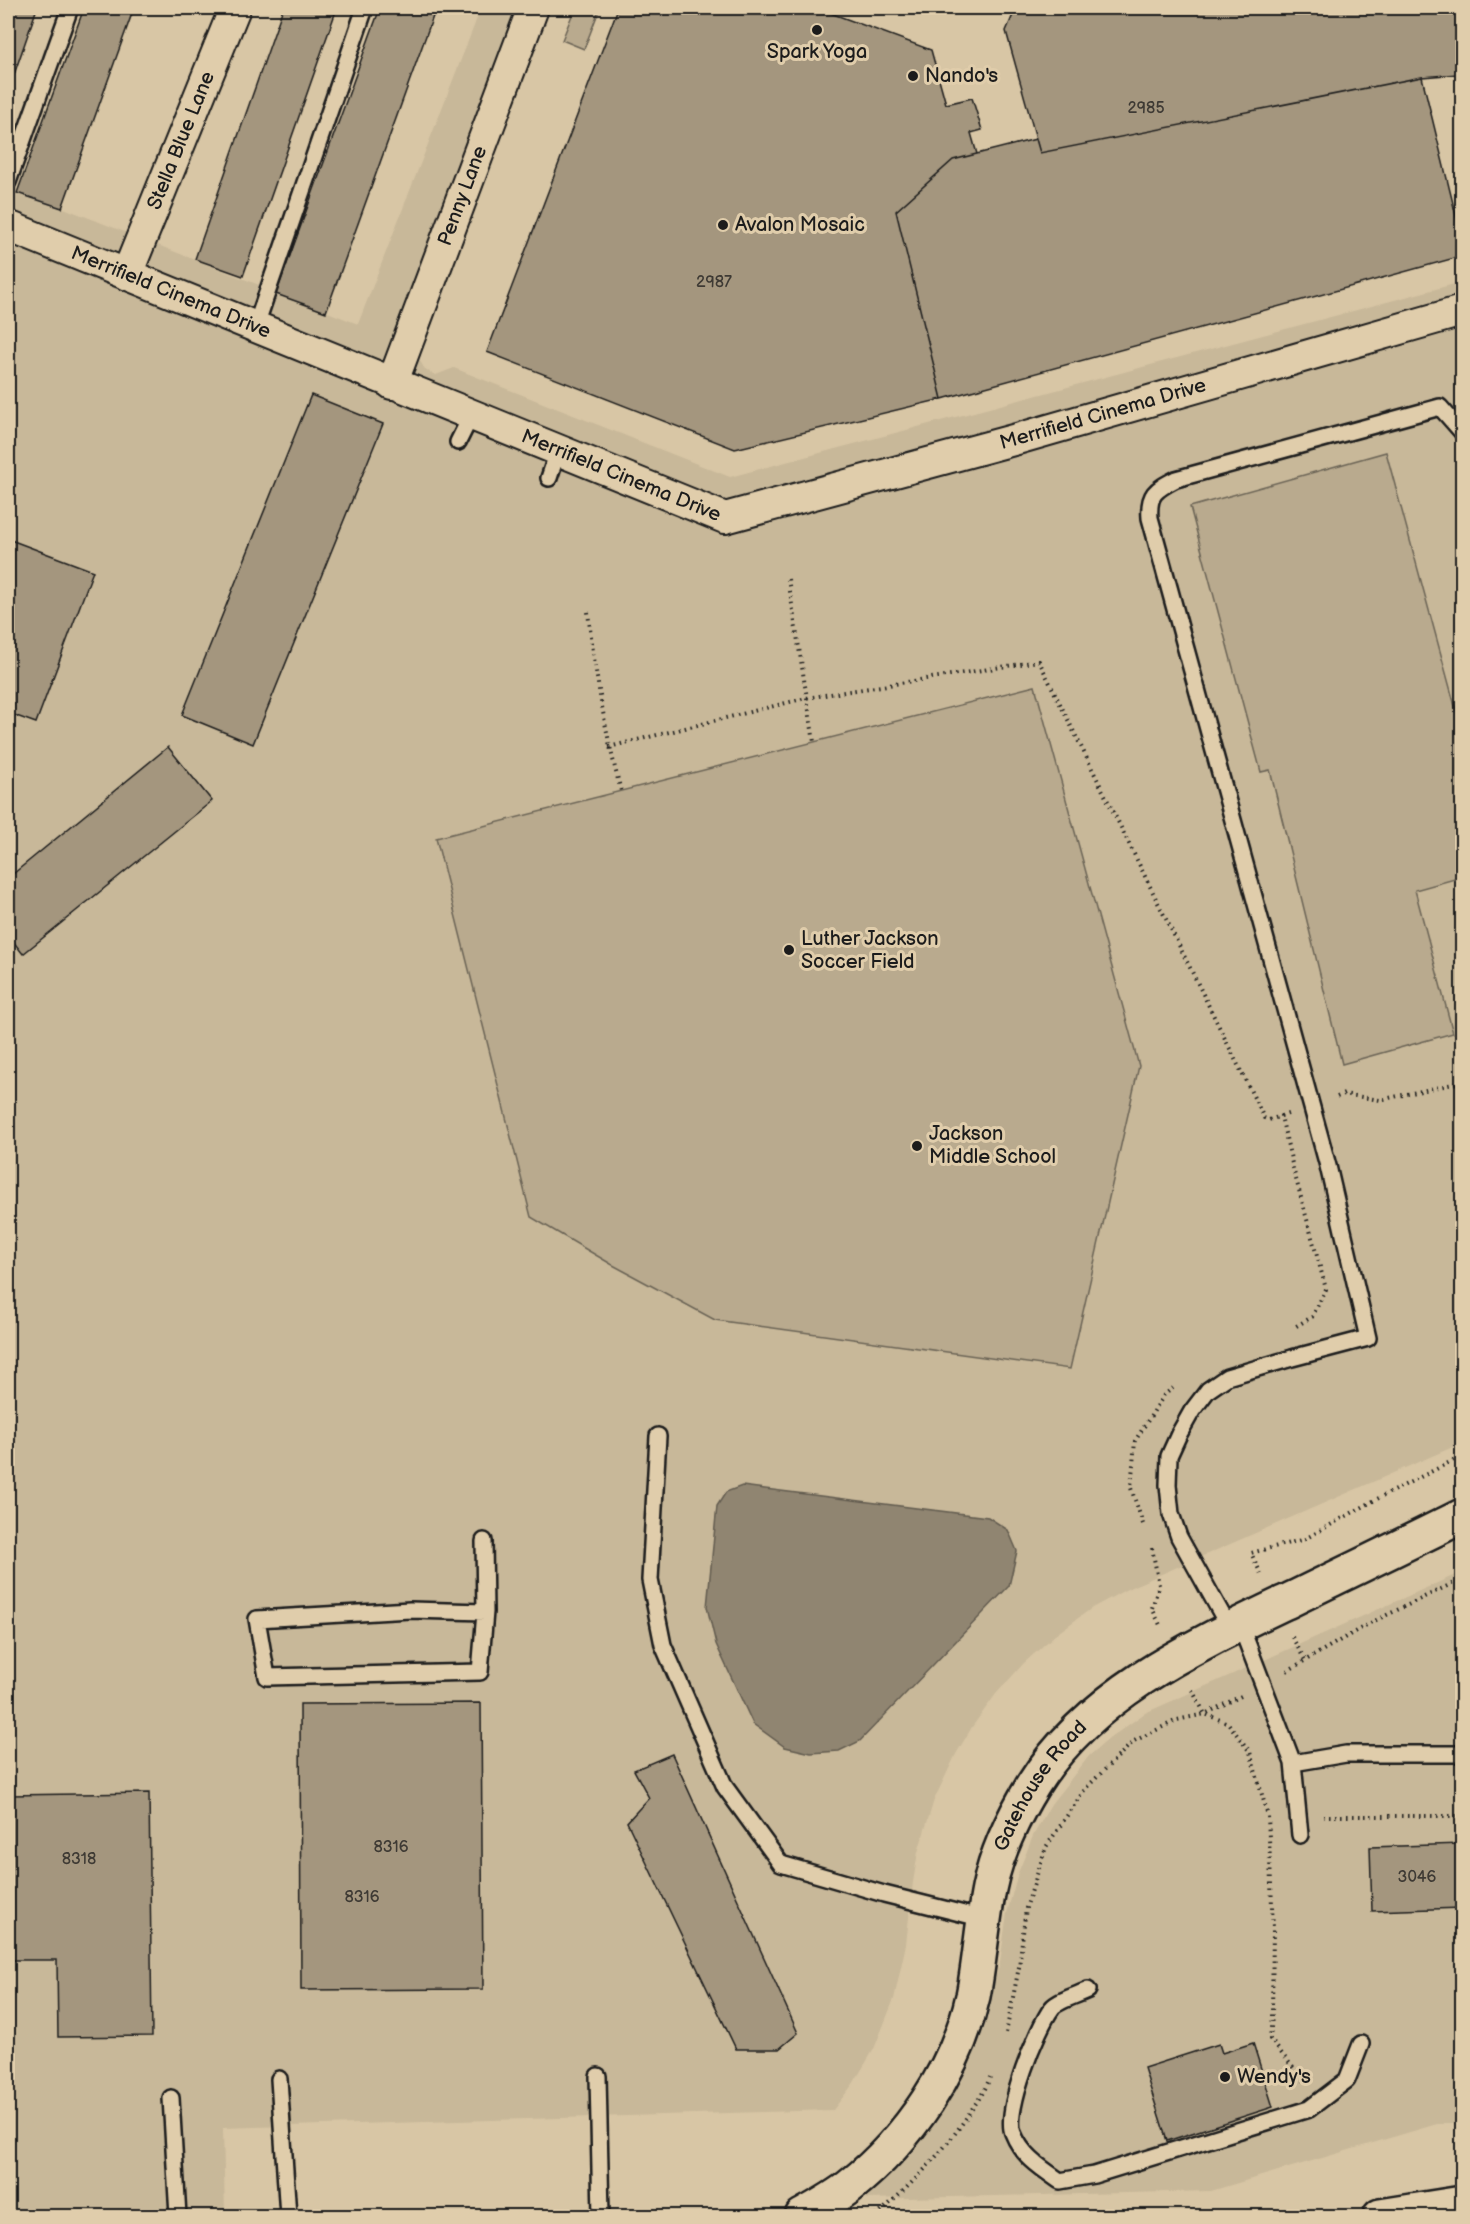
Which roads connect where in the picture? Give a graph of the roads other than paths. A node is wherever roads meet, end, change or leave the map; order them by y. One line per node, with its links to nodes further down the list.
1 (70, 8): 5 (lane)
2 (235, 8): 7 (street, Stella Blue Lane)
3 (365, 8): 9 (lane)
4 (532, 8): 10 (street, Penny Lane)
5 (8, 182)
6 (8, 226): 7 (street, Merrifield Cinema Drive)
7 (127, 274): 9 (street, Merrifield Cinema Drive)
8 (1462, 311): 11 (street, Merrifield Cinema Drive)
9 (255, 328): 10 (street, Merrifield Cinema Drive)
10 (392, 384): 11 (street, Merrifield Cinema Drive)
11 (471, 416): 13 (lane)
12 (1462, 432): 18 (lane)
13 (458, 442)
14 (658, 1436): 22 (lane)
15 (1462, 1516): 18 (street, Gatehouse Road)
16 (484, 1541): 17 (lane)
17 (485, 1612): 17 (lane)
18 (1235, 1627): 20 (lane); 22 (street, Gatehouse Road)
19 (1462, 1754): 20 (lane)
20 (1293, 1763): 21 (lane)
21 (1300, 1835)
22 (984, 1919): 32 (street, Gatehouse Road)
23 (1088, 1990): 24 (lane)
24 (1361, 2044)
25 (598, 2076): 31 (lane)
26 (279, 2079): 30 (lane)
27 (171, 2098): 29 (lane)
28 (1462, 2203): 33 (street)
29 (178, 2217)
30 (288, 2217)
31 (601, 2217)
32 (802, 2217)
33 (1380, 2217)

